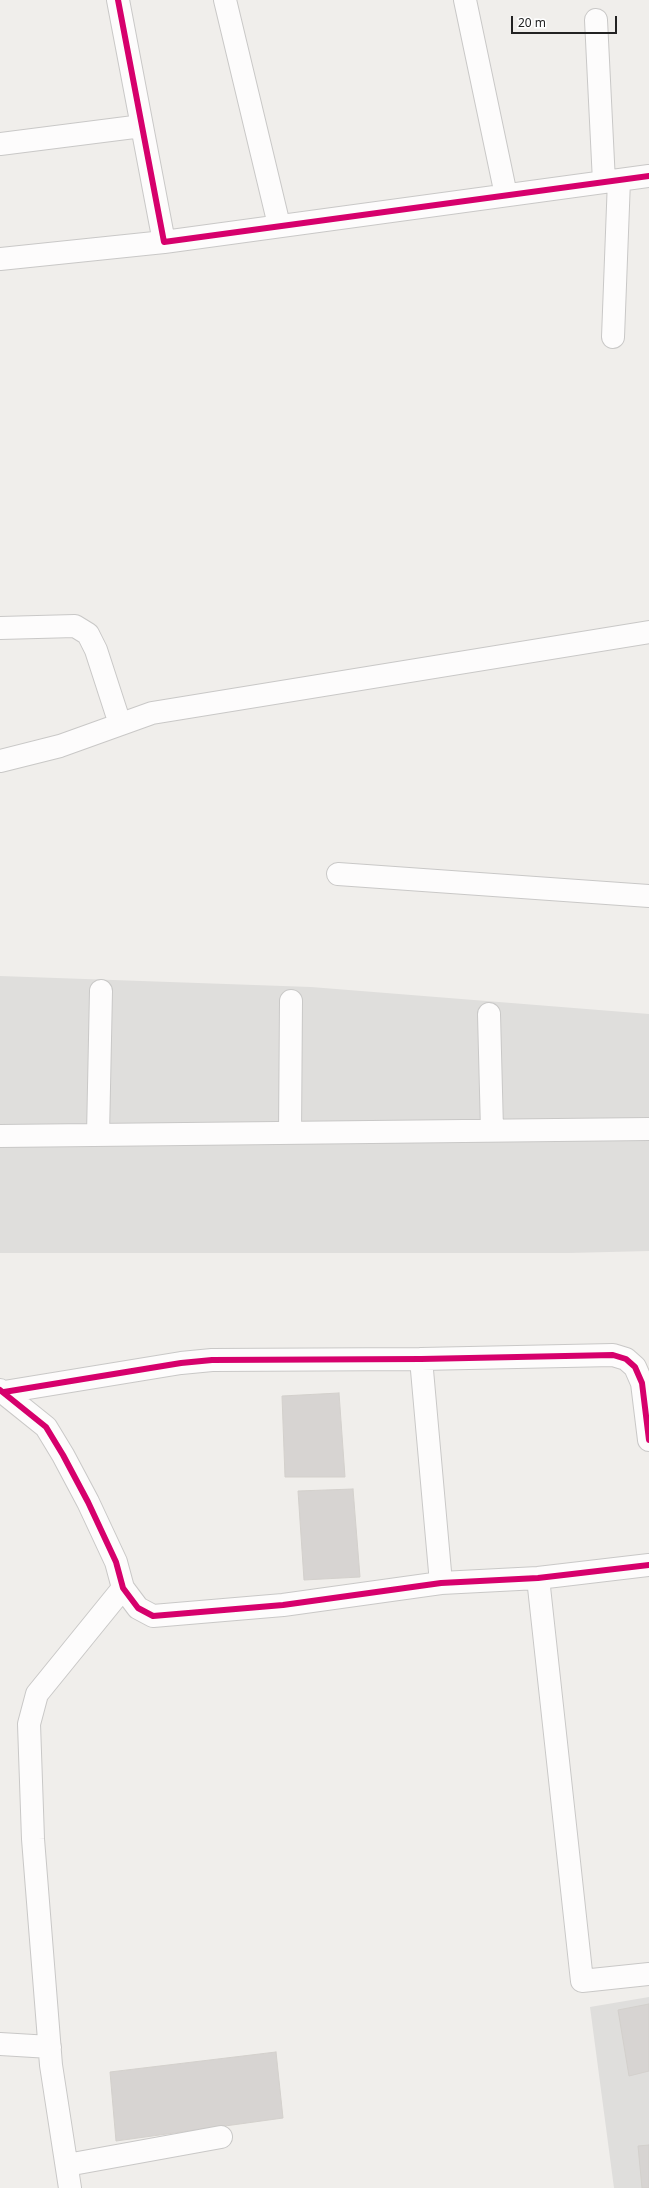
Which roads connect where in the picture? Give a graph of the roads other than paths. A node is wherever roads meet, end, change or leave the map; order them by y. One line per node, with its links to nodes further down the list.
1 (118, 0): 5 (street)
2 (226, 0): 10 (street)
3 (465, 0): 9 (street)
4 (596, 20): 8 (street)
5 (142, 126): 6 (street); 11 (street)
6 (0, 144)
7 (649, 176): 8 (street)
8 (611, 181): 9 (street); 13 (street)
9 (506, 195): 10 (street)
10 (279, 226): 11 (street)
11 (164, 242): 12 (street)
12 (0, 259)
13 (613, 337)
14 (0, 628): 16 (street)
15 (649, 632): 16 (street)
16 (120, 724): 17 (street)
17 (0, 761)
18 (338, 874): 19 (street)
19 (649, 896)
20 (101, 991): 26 (street)
21 (291, 1001): 25 (street)
22 (489, 1014): 24 (street)
23 (649, 1129): 24 (street)
24 (492, 1130): 25 (street)
25 (290, 1133): 26 (street)
26 (98, 1135): 27 (street)
27 (0, 1136)
28 (421, 1359): 29 (street); 30 (street); 33 (street)
29 (2, 1391): 34 (street)
30 (649, 1440)
31 (649, 1565): 32 (street)
32 (538, 1578): 33 (street); 35 (street)
33 (441, 1583): 34 (street)
34 (123, 1588): 37 (street)
35 (649, 1974)
36 (0, 2044): 37 (street)
37 (50, 2046): 39 (street)
38 (221, 2137): 39 (street)
39 (67, 2165): 40 (street)
40 (70, 2188)

